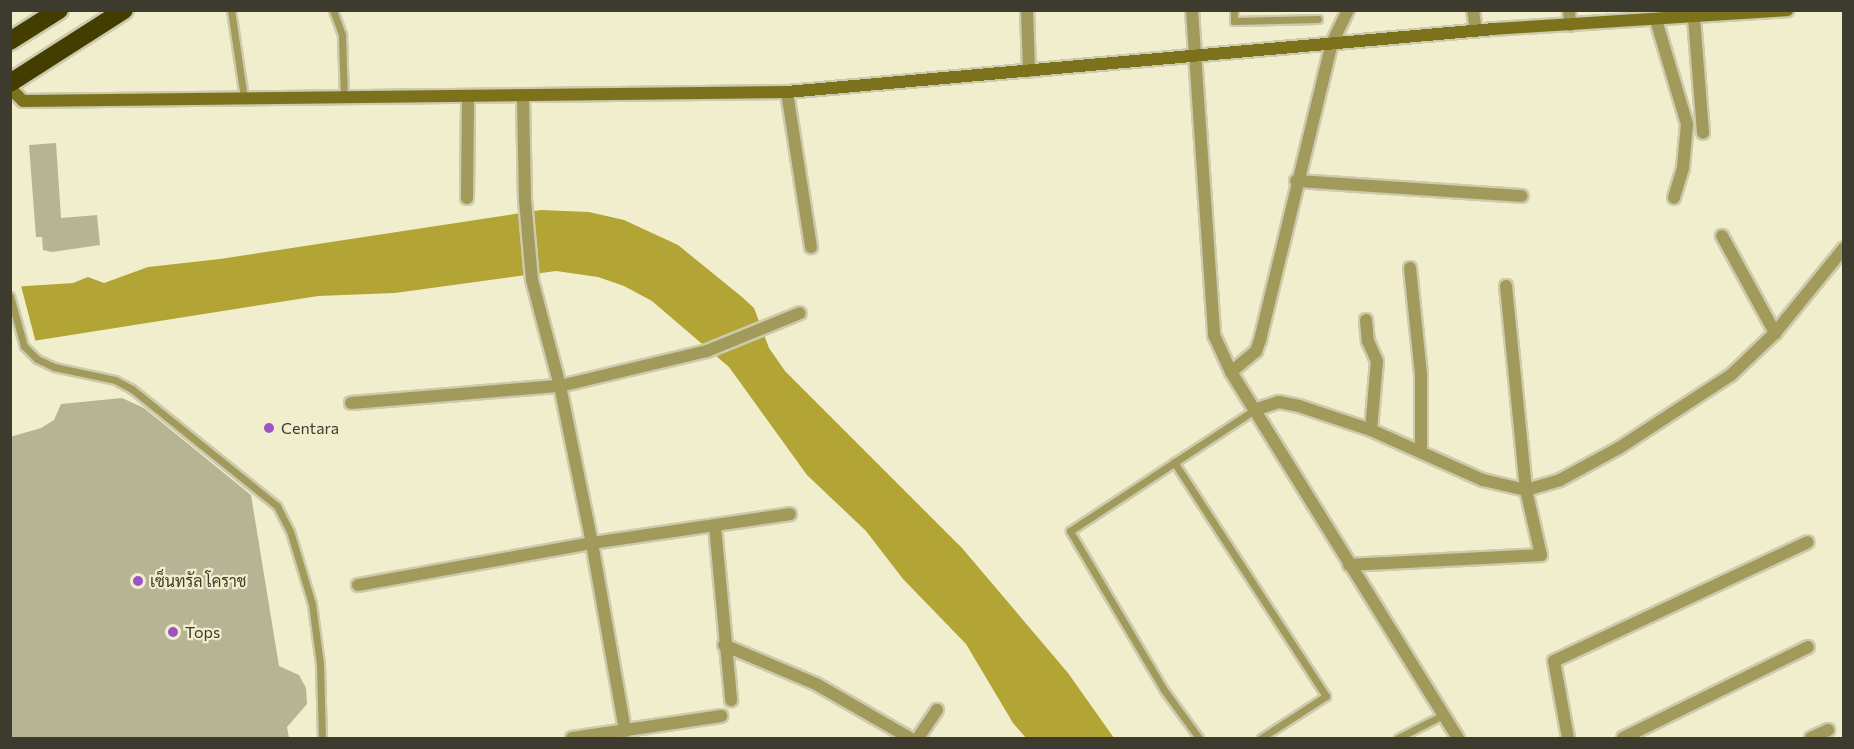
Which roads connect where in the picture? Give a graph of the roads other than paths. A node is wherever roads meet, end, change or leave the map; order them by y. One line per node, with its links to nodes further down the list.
1 (59, 10): 17 (highway)
2 (124, 10): 21 (highway)
3 (231, 10): 27 (lane)
4 (333, 10): 24 (lane)
5 (1027, 10): 20 (street)
6 (1192, 10): 19 (street)
7 (1234, 10): 14 (lane)
8 (1348, 10): 18 (street)
9 (1473, 10): 16 (street)
10 (1569, 10): 15 (street)
11 (1779, 11): 13 (street)
12 (1664, 16): 13 (street); 15 (street); 32 (street)
13 (1694, 18): 28 (street)
14 (1318, 19)
15 (1570, 25): 16 (street)
16 (1476, 31): 18 (street)
17 (10, 41)
18 (1332, 43): 19 (street); 29 (street)
19 (1195, 57): 20 (street); 42 (street)
20 (1029, 71): 23 (street)
21 (10, 83)
22 (10, 88): 27 (street)
23 (787, 92): 26 (street); 34 (street)
24 (344, 97): 25 (street); 27 (street)
25 (468, 97): 26 (street); 31 (street)
26 (523, 97): 43 (street)
27 (244, 98)
28 (1703, 133)
29 (1296, 181): 30 (street); 42 (street)
30 (1522, 196)
31 (467, 198)
32 (1674, 198)
33 (1722, 236): 41 (street)
34 (811, 247)
35 (1841, 256): 41 (street)
36 (1410, 268): 47 (street)
37 (1506, 286): 49 (street)
38 (10, 296): 64 (lane)
39 (801, 313): 43 (street)
40 (1366, 320): 46 (street)
41 (1775, 333): 49 (street)
42 (1231, 372): 45 (street)
43 (560, 386): 44 (street); 53 (street)
44 (351, 403)
45 (1254, 410): 46 (street); 48 (lane); 54 (street)
46 (1371, 430): 47 (street)
47 (1421, 452): 49 (street)
48 (1174, 462): 68 (lane); 69 (lane)
49 (1526, 490): 54 (street)
50 (790, 514): 51 (street)
51 (715, 526): 53 (street); 56 (street)
52 (1808, 542): 72 (street)
53 (592, 543): 55 (street); 63 (street)
54 (1349, 566): 60 (street)
55 (357, 585)
56 (724, 645): 58 (street); 66 (street)
57 (1808, 647): 73 (street)
58 (731, 700)
59 (937, 710): 67 (street)
60 (1443, 715): 70 (lane); 71 (street)
61 (721, 716): 63 (street)
62 (1828, 730): 74 (street)
63 (625, 731): 65 (street)
64 (322, 738)
65 (572, 738)
66 (910, 738)
67 (918, 738)
68 (1199, 738)
69 (1261, 738)
70 (1398, 738)
71 (1458, 738)
72 (1568, 738)
73 (1623, 738)
74 (1811, 738)

